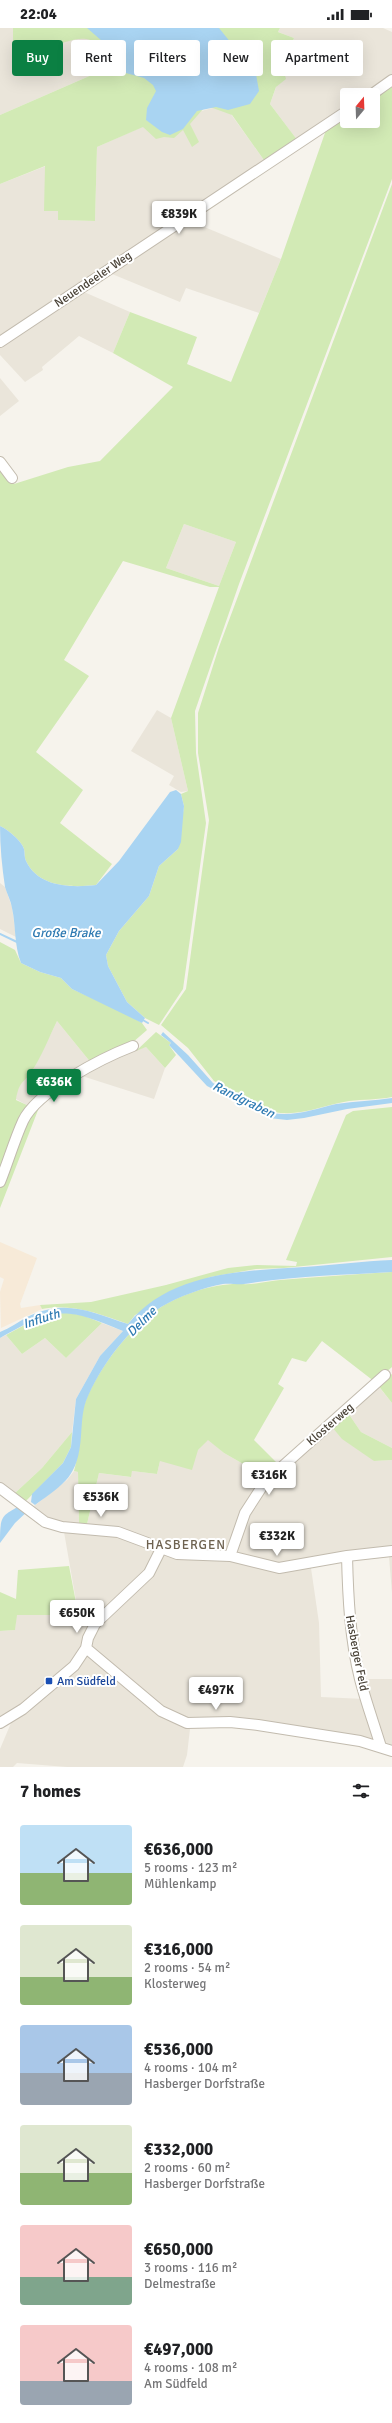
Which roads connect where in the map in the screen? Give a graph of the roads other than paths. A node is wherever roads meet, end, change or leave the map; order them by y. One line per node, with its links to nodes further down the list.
1 (392, 80): 2 (street)
2 (380, 89)
3 (340, 115): 4 (street, Neuendeeler Weg)
4 (0, 342)
5 (0, 462): 6 (street)
6 (12, 478)
7 (133, 1046): 8 (street)
8 (0, 1182)
9 (385, 1375): 13 (street, Klosterweg)
10 (1, 1490): 11 (street)
11 (161, 1549): 13 (street); 15 (street)
12 (392, 1551): 14 (street)
13 (230, 1556): 14 (street)
14 (347, 1556): 17 (street, Hasberger Feld)
15 (86, 1648): 16 (street); 17 (street)
16 (0, 1723)
17 (381, 1747): 18 (street)
18 (392, 1750)

